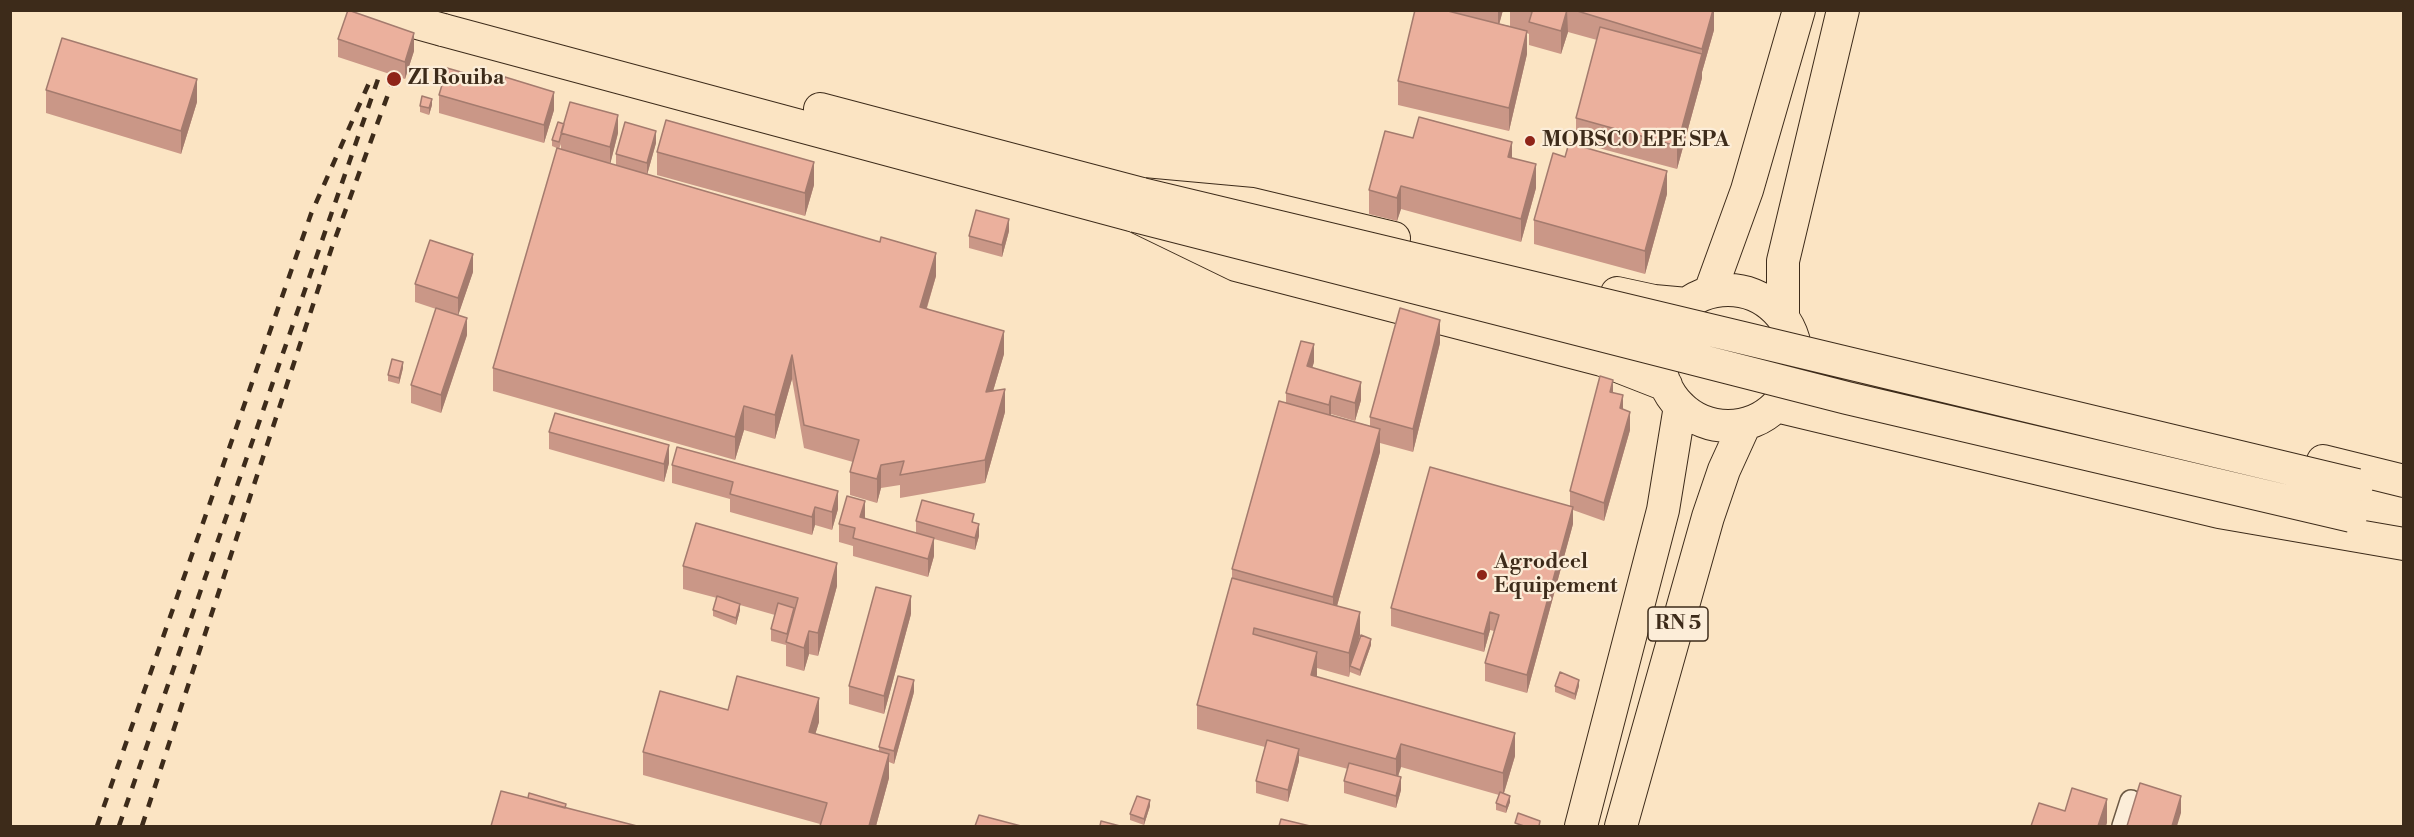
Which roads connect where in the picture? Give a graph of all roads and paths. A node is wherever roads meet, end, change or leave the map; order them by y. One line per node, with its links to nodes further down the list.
1 (371, 10): 4 (highway, bridge)
2 (1799, 10): 6 (highway)
3 (1843, 10): 7 (highway)
4 (447, 20): 5 (highway)
5 (1138, 205): 6 (highway); 8 (highway); 12 (highway, bridge); 13 (highway, bridge)
6 (1698, 298): 7 (highway); 8 (highway)
7 (1788, 326): 9 (highway); 11 (highway)
8 (1673, 395): 10 (highway); 16 (highway, RN 5)
9 (1776, 406): 10 (highway); 14 (highway)
10 (1744, 424): 17 (highway, RN 5)
11 (2403, 481)
12 (2403, 494)
13 (2403, 524)
14 (2403, 544)
15 (2131, 801): 18 (street)
16 (1581, 826)
17 (1621, 826)
18 (2123, 826)

